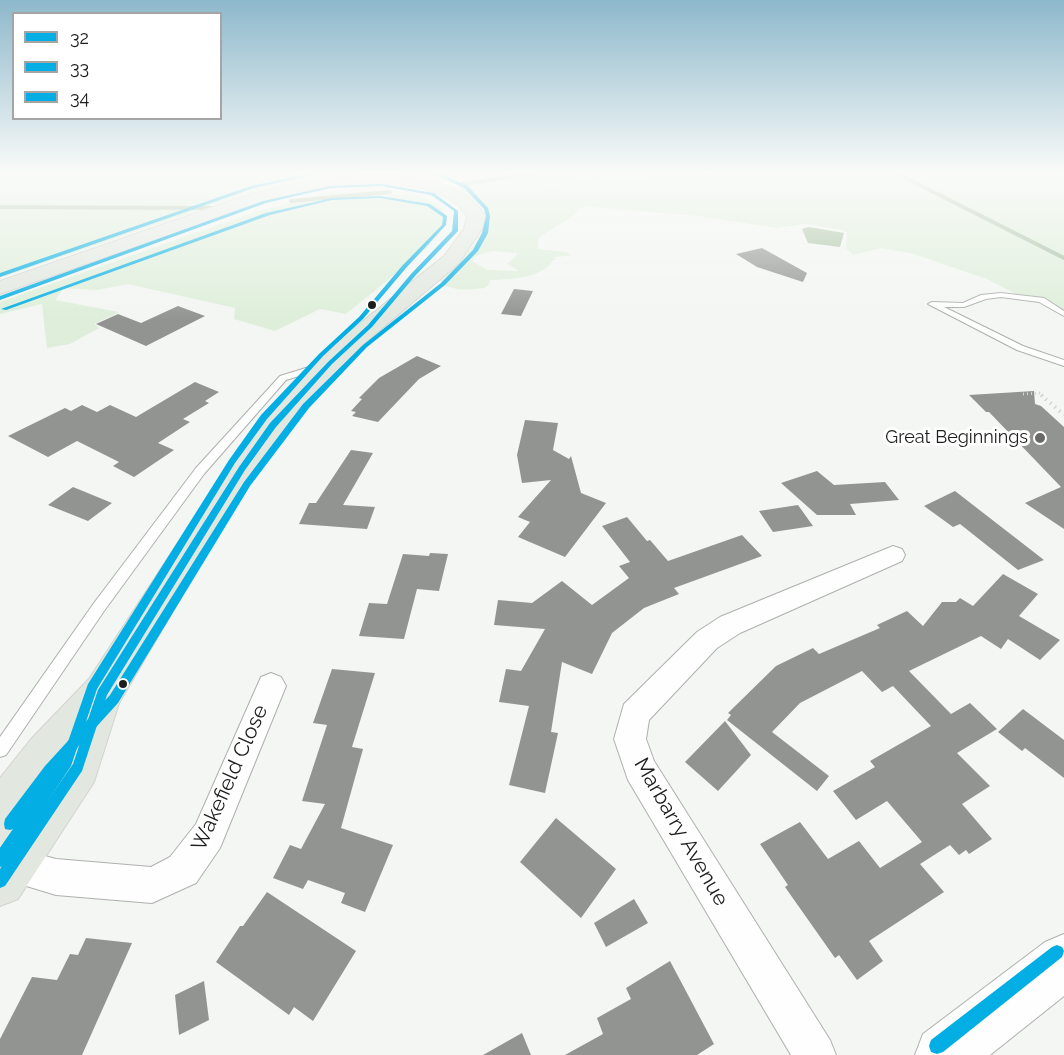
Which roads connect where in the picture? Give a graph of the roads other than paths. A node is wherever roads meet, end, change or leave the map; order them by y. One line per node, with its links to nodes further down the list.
1 (189, 221): 5 (highway)
2 (212, 221): 6 (highway)
3 (458, 221): 10 (highway)
4 (475, 221): 10 (highway)
5 (0, 288)
6 (0, 298)
7 (964, 305): 8 (lane); 9 (lane); 9 (lane)
8 (1064, 314)
9 (969, 323): 12 (lane)
10 (370, 326): 11 (highway)
11 (330, 363): 15 (highway); 16 (lane)
12 (1064, 363)
13 (893, 555): 20 (street, Marbarry Avenue)
14 (271, 686): 18 (street, Wakefield Close)
15 (102, 693): 17 (highway); 18 (highway)
16 (0, 750)
17 (0, 818)
18 (6, 873)
19 (1064, 961): 21 (main road)
20 (815, 1055)
21 (944, 1055)

